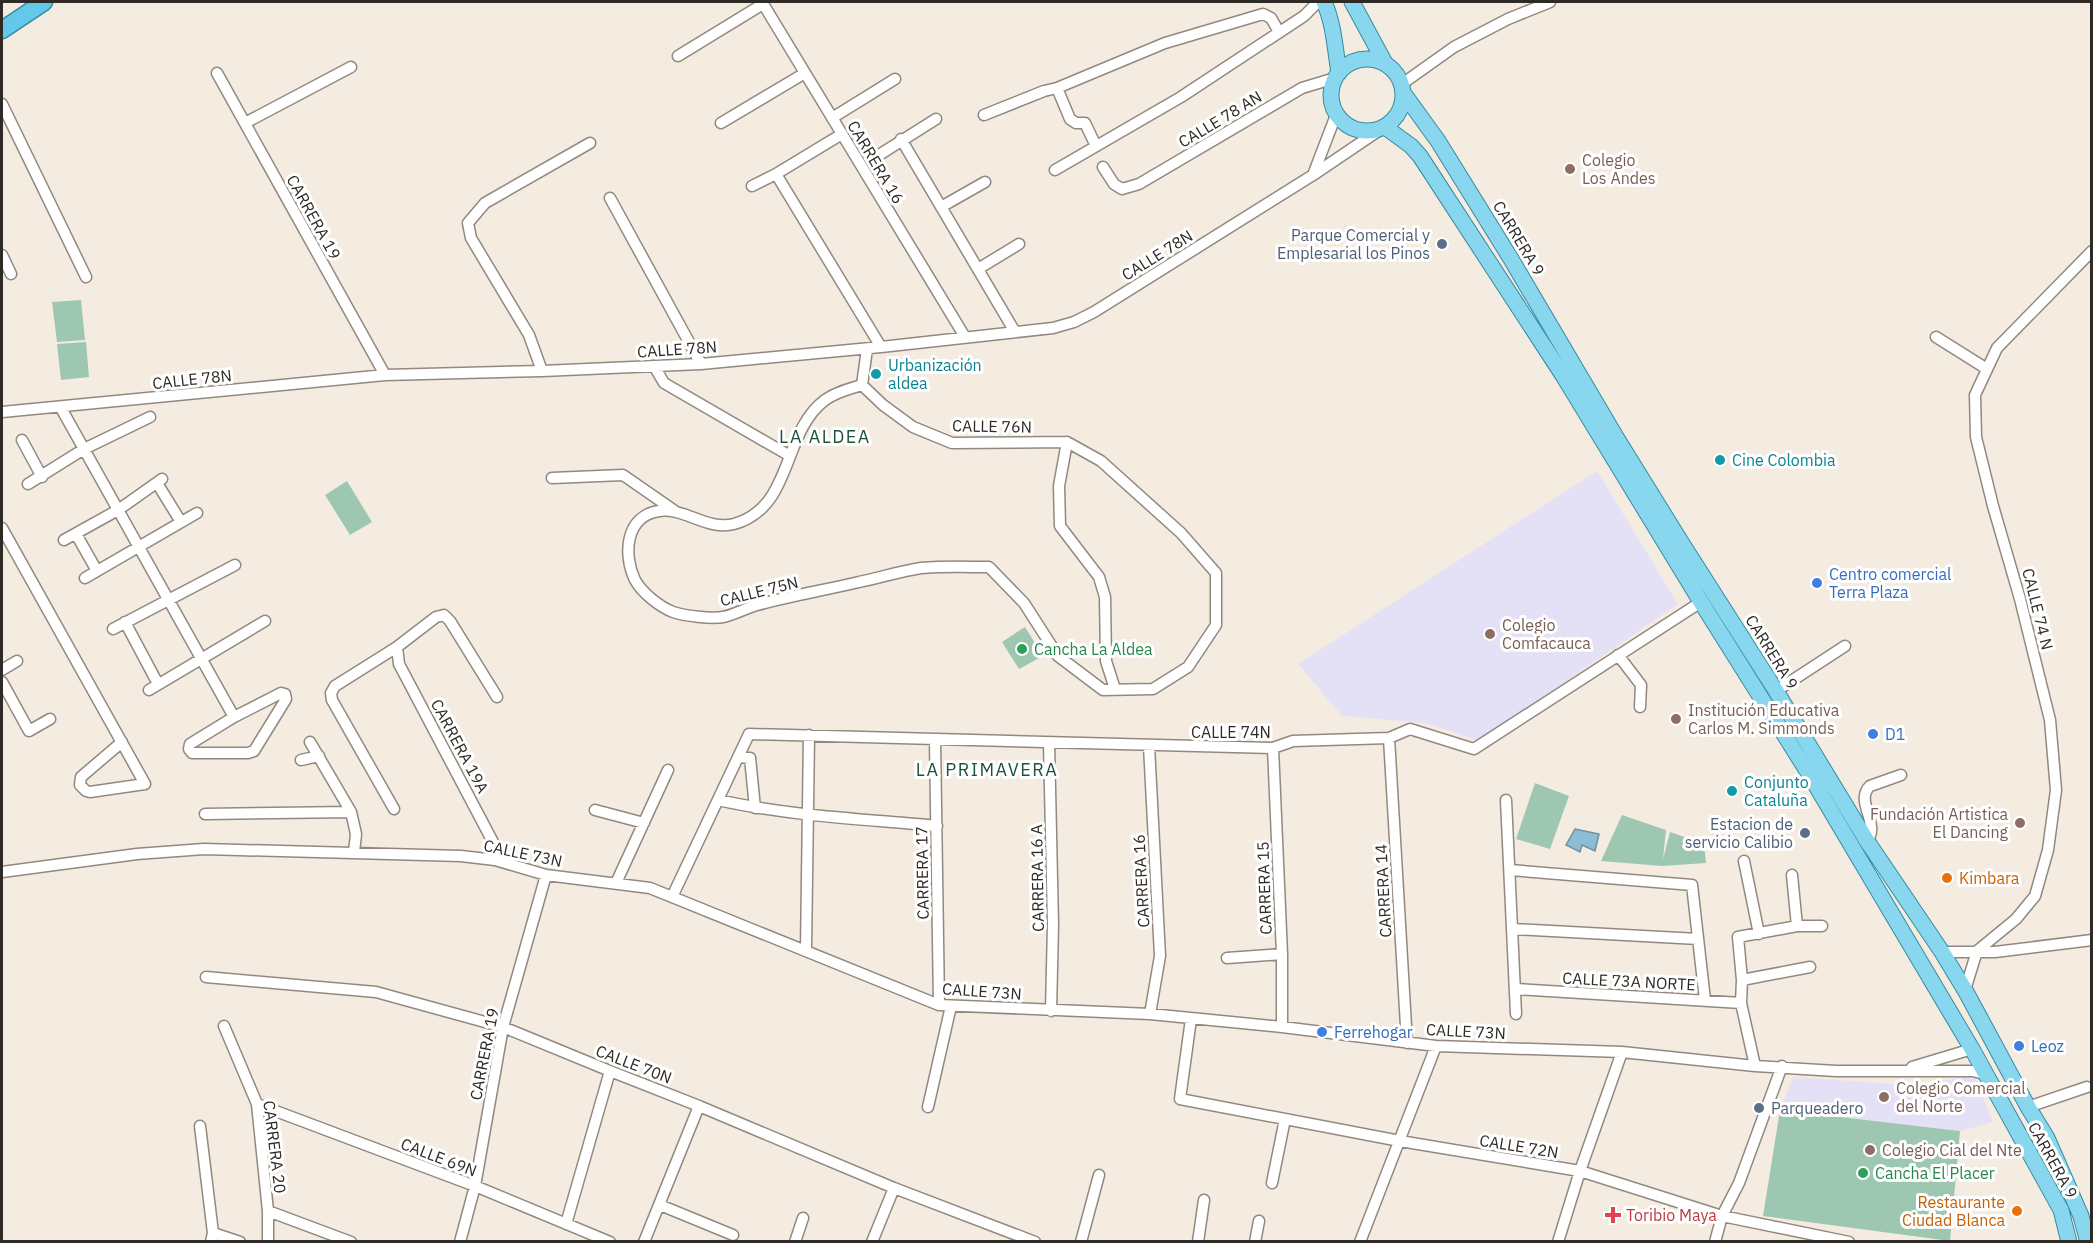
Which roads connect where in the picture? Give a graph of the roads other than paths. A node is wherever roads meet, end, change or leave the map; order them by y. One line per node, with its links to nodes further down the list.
1 (44, 2): 7 (highway)
2 (1318, 2): 8 (street)
3 (1324, 2): 14 (main road)
4 (1352, 2): 10 (main road)
5 (1550, 2): 17 (street)
6 (762, 3): 9 (street); 13 (street, CARRERA 16)
7 (2, 30)
8 (1279, 32): 16 (street); 29 (street)
9 (678, 56)
10 (1385, 63): 14 (main road); 17 (main road)
11 (351, 67): 23 (street)
12 (218, 73): 23 (street, CARRERA 19)
13 (805, 73): 21 (street, CARRERA 16); 24 (street)
14 (1337, 76): 20 (main road); 31 (street, CALLE 78 AN)
15 (895, 79): 21 (street)
16 (1057, 88): 19 (street); 29 (street)
17 (1403, 89): 25 (main road); 90 (main road, CARRERA 9)
18 (2, 104): 44 (street)
19 (984, 115)
20 (1336, 115): 25 (main road); 34 (street)
21 (832, 118): 26 (street, CARRERA 16)
22 (936, 119): 27 (street)
23 (245, 123): 54 (street, CARRERA 19)
24 (721, 123)
25 (1383, 128): 34 (street, CALLE 78N); 78 (main road, CARRERA 9)
26 (842, 134): 33 (street); 46 (street, CARRERA 16)
27 (901, 139): 30 (street); 38 (street)
28 (590, 143): 53 (street)
29 (1096, 146): 32 (street)
30 (879, 155)
31 (1103, 167)
32 (1055, 170)
33 (776, 174): 36 (street); 48 (street)
34 (1313, 175): 45 (street, CALLE 78N)
35 (985, 182): 38 (street)
36 (752, 186)
37 (610, 198): 50 (street)
38 (941, 207): 42 (street)
39 (1019, 244): 42 (street)
40 (2091, 251): 52 (street, CALLE 74 N)
41 (2, 255): 43 (street)
42 (978, 269): 45 (street)
43 (11, 274)
44 (86, 277)
45 (1015, 332): 46 (street, CALLE 78N)
46 (965, 337): 48 (street, CALLE 78N)
47 (1936, 337): 52 (street)
48 (881, 347): 49 (street, CALLE 78N)
49 (867, 349): 50 (street, CALLE 78N); 55 (street)
50 (702, 364): 51 (street, CALLE 78N)
51 (654, 366): 53 (street, CALLE 78N); 62 (street)
52 (1987, 369): 135 (street, CALLE 74 N)
53 (542, 371): 54 (street, CALLE 78N)
54 (385, 375): 56 (street, CALLE 78N)
55 (862, 385): 60 (street, CALLE 76N); 62 (street, CALLE 75N)
56 (61, 408): 57 (street, CALLE 78N); 61 (street)
57 (2, 412)
58 (150, 417): 61 (street)
59 (22, 440): 63 (street)
60 (1067, 442): 89 (street); 89 (street, CALLE 75N)
61 (84, 449): 63 (street); 66 (street)
62 (790, 456): 68 (street, CALLE 75N)
63 (42, 477): 65 (street)
64 (552, 478): 68 (street)
65 (28, 484)
66 (118, 510): 69 (street); 71 (street); 73 (street)
67 (197, 513): 69 (street)
68 (678, 513): 89 (street, CALLE 75N)
69 (181, 522): 73 (street)
70 (2, 528): 98 (street)
71 (76, 534): 72 (street); 75 (street)
72 (64, 540)
73 (138, 547): 75 (street); 77 (street)
74 (234, 565): 77 (street)
75 (97, 571): 76 (street)
76 (85, 579)
77 (167, 600): 80 (street); 85 (street)
78 (1701, 602): 84 (street, CALLE 74N); 157 (main road, CARRERA 9)
79 (265, 621): 85 (street)
80 (125, 622): 81 (street); 85 (street)
81 (113, 629)
82 (1845, 646): 90 (street)
83 (398, 647): 91 (street); 111 (street); 120 (street, CARRERA 19A)
84 (1618, 655): 92 (street); 96 (street, CALLE 74N)
85 (201, 659): 93 (street)
86 (17, 661): 87 (street)
87 (2, 670)
88 (2, 682): 94 (street)
89 (1115, 689)
90 (1776, 691): 118 (main road, CARRERA 9)
91 (497, 697)
92 (1640, 707)
93 (234, 717): 93 (street)
94 (50, 719)
95 (809, 735): 97 (street, CALLE 74N); 104 (street, CALLE 74N); 115 (street)
96 (1389, 738): 102 (street, CALLE 74N); 155 (street, CARRERA 14)
97 (935, 740): 100 (street, CALLE 74N); 117 (street, CARRERA 17)
98 (122, 742): 98 (street)
99 (310, 742): 103 (street)
100 (1049, 743): 101 (street, CALLE 74N); 148 (street, CARRERA 16 A)
101 (1149, 746): 102 (street, CALLE 74N); 149 (street, CARRERA 16)
102 (1273, 748): 137 (street, CARRERA 15)
103 (319, 756): 105 (street); 113 (street)
104 (738, 756): 108 (street); 110 (street)
105 (301, 760)
106 (668, 770): 116 (street)
107 (1901, 775): 118 (street)
108 (718, 800): 110 (street); 127 (street)
109 (1506, 800): 122 (street)
110 (755, 808): 115 (street)
111 (394, 809)
112 (595, 810): 116 (street)
113 (351, 812): 114 (street); 119 (street)
114 (205, 814)
115 (808, 815): 117 (street); 134 (street)
116 (644, 823): 126 (street)
117 (937, 826): 146 (street, CARRERA 17)
118 (1867, 841): 136 (main road, CARRERA 9)
119 (354, 852): 120 (street, CALLE 73N); 123 (street, CALLE 73N)
120 (495, 860): 124 (street, CALLE 73N)
121 (1744, 861): 131 (street)
122 (1510, 870): 130 (street); 132 (street)
123 (2, 872)
124 (546, 875): 126 (street, CALLE 73N); 153 (street, CARRERA 19)
125 (1792, 875): 128 (street)
126 (616, 883): 127 (street, CALLE 73N)
127 (672, 897): 134 (street, CALLE 73N)
128 (1797, 926): 129 (street); 131 (street)
129 (1822, 926)
130 (1513, 929): 132 (street); 142 (street)
131 (1759, 934): 141 (street)
132 (1698, 939): 144 (street)
133 (2091, 940): 135 (street)
134 (806, 950): 146 (street, CALLE 73N)
135 (1977, 951): 136 (street); 143 (street)
136 (1942, 952): 143 (main road, CARRERA 9)
137 (1282, 954): 138 (street); 154 (street, CARRERA 15)
138 (1227, 958)
139 (1810, 967): 141 (street)
140 (206, 977): 153 (street, CALLE 70N)
141 (1742, 980): 145 (street)
142 (1516, 989): 144 (street, CALLE 73A NORTE); 150 (street)
143 (1965, 990): 168 (main road, CARRERA 9)
144 (1705, 1000): 145 (street, CALLE 73A NORTE)
145 (1741, 1003): 159 (street)
146 (939, 1005): 147 (street, CALLE 73N)
147 (951, 1006): 148 (street, CALLE 73N); 167 (street)
148 (1051, 1011): 149 (street, CALLE 73N)
149 (1150, 1014): 151 (street, CALLE 73N)
150 (1516, 1014)
151 (1191, 1019): 154 (street, CALLE 73N); 169 (street, CALLE 72N)
152 (224, 1026): 165 (street, CARRERA 20)
153 (503, 1027): 161 (street, CALLE 70N); 175 (street, CARRERA 19)
154 (1282, 1027): 155 (street, CALLE 73N)
155 (1407, 1043): 156 (street, CALLE 73N)
156 (1436, 1046): 158 (street, CALLE 73N); 171 (street)
157 (1972, 1049): 162 (street); 163 (main road, CARRERA 9); 168 (main road)
158 (1622, 1052): 159 (street, CALLE 73N); 172 (street)
159 (1755, 1066): 160 (street, CALLE 73N)
160 (1782, 1066): 162 (street, CALLE 73N); 180 (street)
161 (610, 1071): 166 (street, CALLE 70N); 183 (street)
162 (1895, 1072): 163 (street, CALLE 73N)
163 (1984, 1074): 202 (main road, CARRERA 9)
164 (2087, 1087): 168 (street)
165 (257, 1104): 175 (street, CALLE 69N); 179 (street, CARRERA 20)
166 (699, 1106): 176 (street, CALLE 70N); 178 (street)
167 (928, 1107)
168 (2028, 1107): 203 (main road, CARRERA 9)
169 (1285, 1119): 171 (street, CALLE 72N); 174 (street)
170 (200, 1126): 185 (street)
171 (1400, 1141): 172 (street, CALLE 72N); 198 (street)
172 (1580, 1171): 180 (street, CALLE 72N); 199 (street)
173 (1099, 1175): 195 (street)
174 (1272, 1183)
175 (476, 1186): 183 (street, CALLE 69N); 189 (street, CARRERA 19)
176 (894, 1188): 193 (street); 194 (street, CALLE 70N)
177 (1204, 1200): 196 (street)
178 (660, 1205): 184 (street); 191 (street)
179 (268, 1211): 187 (street, CARRERA 20); 188 (street)
180 (1722, 1216): 200 (street); 201 (street, CALLE 72N)
181 (802, 1218): 192 (street)
182 (1259, 1221): 197 (street)
183 (566, 1224): 190 (street, CALLE 69N)
184 (733, 1235)
185 (212, 1237): 186 (street)
186 (240, 1242)
187 (268, 1242)
188 (351, 1242)
189 (460, 1242)
190 (610, 1242)
191 (644, 1242)
192 (795, 1242)
193 (872, 1242)
194 (1035, 1242)
195 (1081, 1242)
196 (1198, 1242)
197 (1255, 1242)
198 (1360, 1242)
199 (1558, 1242)
200 (1715, 1242)
201 (1849, 1242)
202 (2069, 1242)
203 (2088, 1242)

